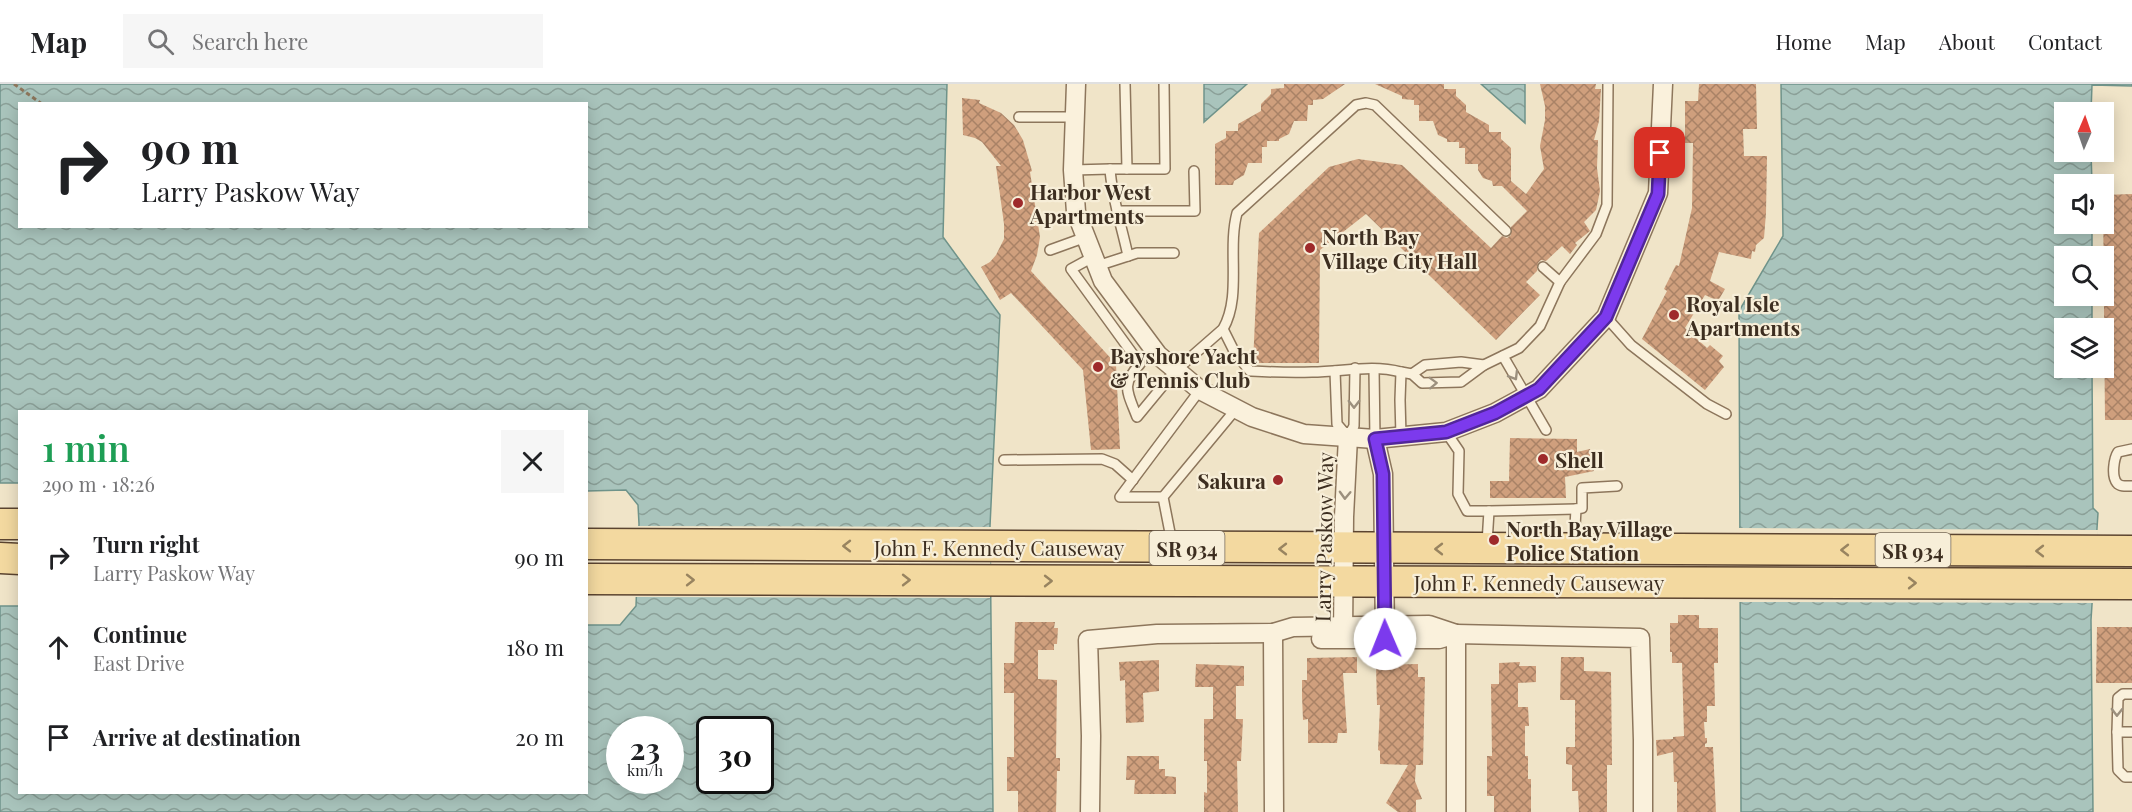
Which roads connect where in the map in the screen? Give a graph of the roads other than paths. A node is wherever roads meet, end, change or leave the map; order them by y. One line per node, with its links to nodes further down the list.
1 (1076, 84): 7 (street, Larry Paskow Way)
2 (1125, 84): 9 (lane)
3 (1164, 84): 9 (lane)
4 (1608, 84): 20 (lane)
5 (1663, 84): 21 (street, Larry Paskow Way)
6 (1020, 117): 7 (lane)
7 (1076, 117): 10 (street, Larry Paskow Way)
8 (1110, 169): 9 (lane); 10 (lane); 12 (lane)
9 (1126, 169)
10 (1072, 170): 14 (street, Larry Paskow Way)
11 (1194, 171): 12 (lane)
12 (1117, 211): 17 (lane)
13 (1506, 231): 22 (lane)
14 (1086, 237): 15 (lane); 18 (street, Larry Paskow Way)
15 (1050, 250)
16 (1174, 253): 17 (lane)
17 (1128, 256): 18 (lane)
18 (1095, 261): 27 (street, Larry Paskow Way); 27 (lane)
19 (1543, 267): 20 (lane)
20 (1560, 282): 23 (lane)
21 (1606, 317): 32 (street, Larry Paskow Way); 34 (lane)
22 (1223, 329): 27 (lane); 28 (lane)
23 (1503, 356): 24 (lane); 32 (lane, one-way to 32)
24 (1484, 365): 30 (lane); 30 (lane, one-way to 24)
25 (1355, 368): 26 (lane); 28 (lane); 38 (lane, one-way to 38)
26 (1374, 369): 29 (lane); 39 (lane)
27 (1175, 371): 31 (street, Larry Paskow Way)
28 (1335, 371): 38 (lane)
29 (1401, 372): 30 (lane); 37 (lane)
30 (1412, 374)
31 (1200, 390): 33 (street, Larry Paskow Way); 42 (lane)
32 (1526, 396): 35 (lane); 36 (street, Larry Paskow Way)
33 (1244, 413): 38 (street, Larry Paskow Way); 45 (lane)
34 (1725, 414)
35 (1546, 430)
36 (1446, 432): 37 (street, Larry Paskow Way); 47 (lane)
37 (1401, 436): 39 (street, Larry Paskow Way)
38 (1348, 437): 39 (street, Larry Paskow Way); 52 (street, Larry Paskow Way, one-way to 52)
39 (1375, 439): 53 (street)
40 (2132, 449): 44 (lane)
41 (1004, 459): 42 (lane)
42 (1133, 480): 45 (lane)
43 (1617, 486): 46 (lane)
44 (2132, 486)
45 (1162, 497): 51 (lane)
46 (1576, 509): 47 (lane); 55 (lane)
47 (1489, 511): 54 (lane)
48 (0, 524): 49 (main road)
49 (18, 524)
50 (588, 544): 51 (main road, John F. Kennedy Causeway / SR 934, one-way to 50)
51 (1173, 548): 52 (main road, John F. Kennedy Causeway / SR 934, one-way to 51)
52 (1344, 549): 53 (main road, John F. Kennedy Causeway / SR 934); 61 (street, Larry Paskow Way)
53 (1384, 549): 54 (main road, John F. Kennedy Causeway / SR 934, one-way to 53); 62 (street)
54 (1487, 550): 55 (main road, John F. Kennedy Causeway / SR 934)
55 (1574, 550): 59 (main road, John F. Kennedy Causeway / SR 934)
56 (2132, 551): 59 (main road, John F. Kennedy Causeway / SR 934, one-way to 59)
57 (0, 558): 58 (main road)
58 (18, 559)
59 (1718, 566): 62 (main road, John F. Kennedy Causeway / SR 934); 63 (main road, John F. Kennedy Causeway / SR 934, one-way to 63)
60 (588, 579): 61 (main road, John F. Kennedy Causeway / SR 934, one-way to 61)
61 (1343, 582): 62 (main road, John F. Kennedy Causeway / SR 934); 64 (street, Larry Paskow Way)
62 (1384, 582): 65 (street)
63 (2132, 584)
64 (1343, 632): 65 (street); 66 (street)
65 (1385, 632): 67 (street)
66 (1273, 633): 72 (street); 73 (street)
67 (1456, 634): 74 (street); 75 (street)
68 (2132, 694): 69 (lane, one-way to 69)
69 (2118, 732): 70 (lane); 71 (lane)
70 (2132, 732)
71 (2132, 777)
72 (1090, 812)
73 (1274, 812)
74 (1456, 812)
75 (1643, 812)

